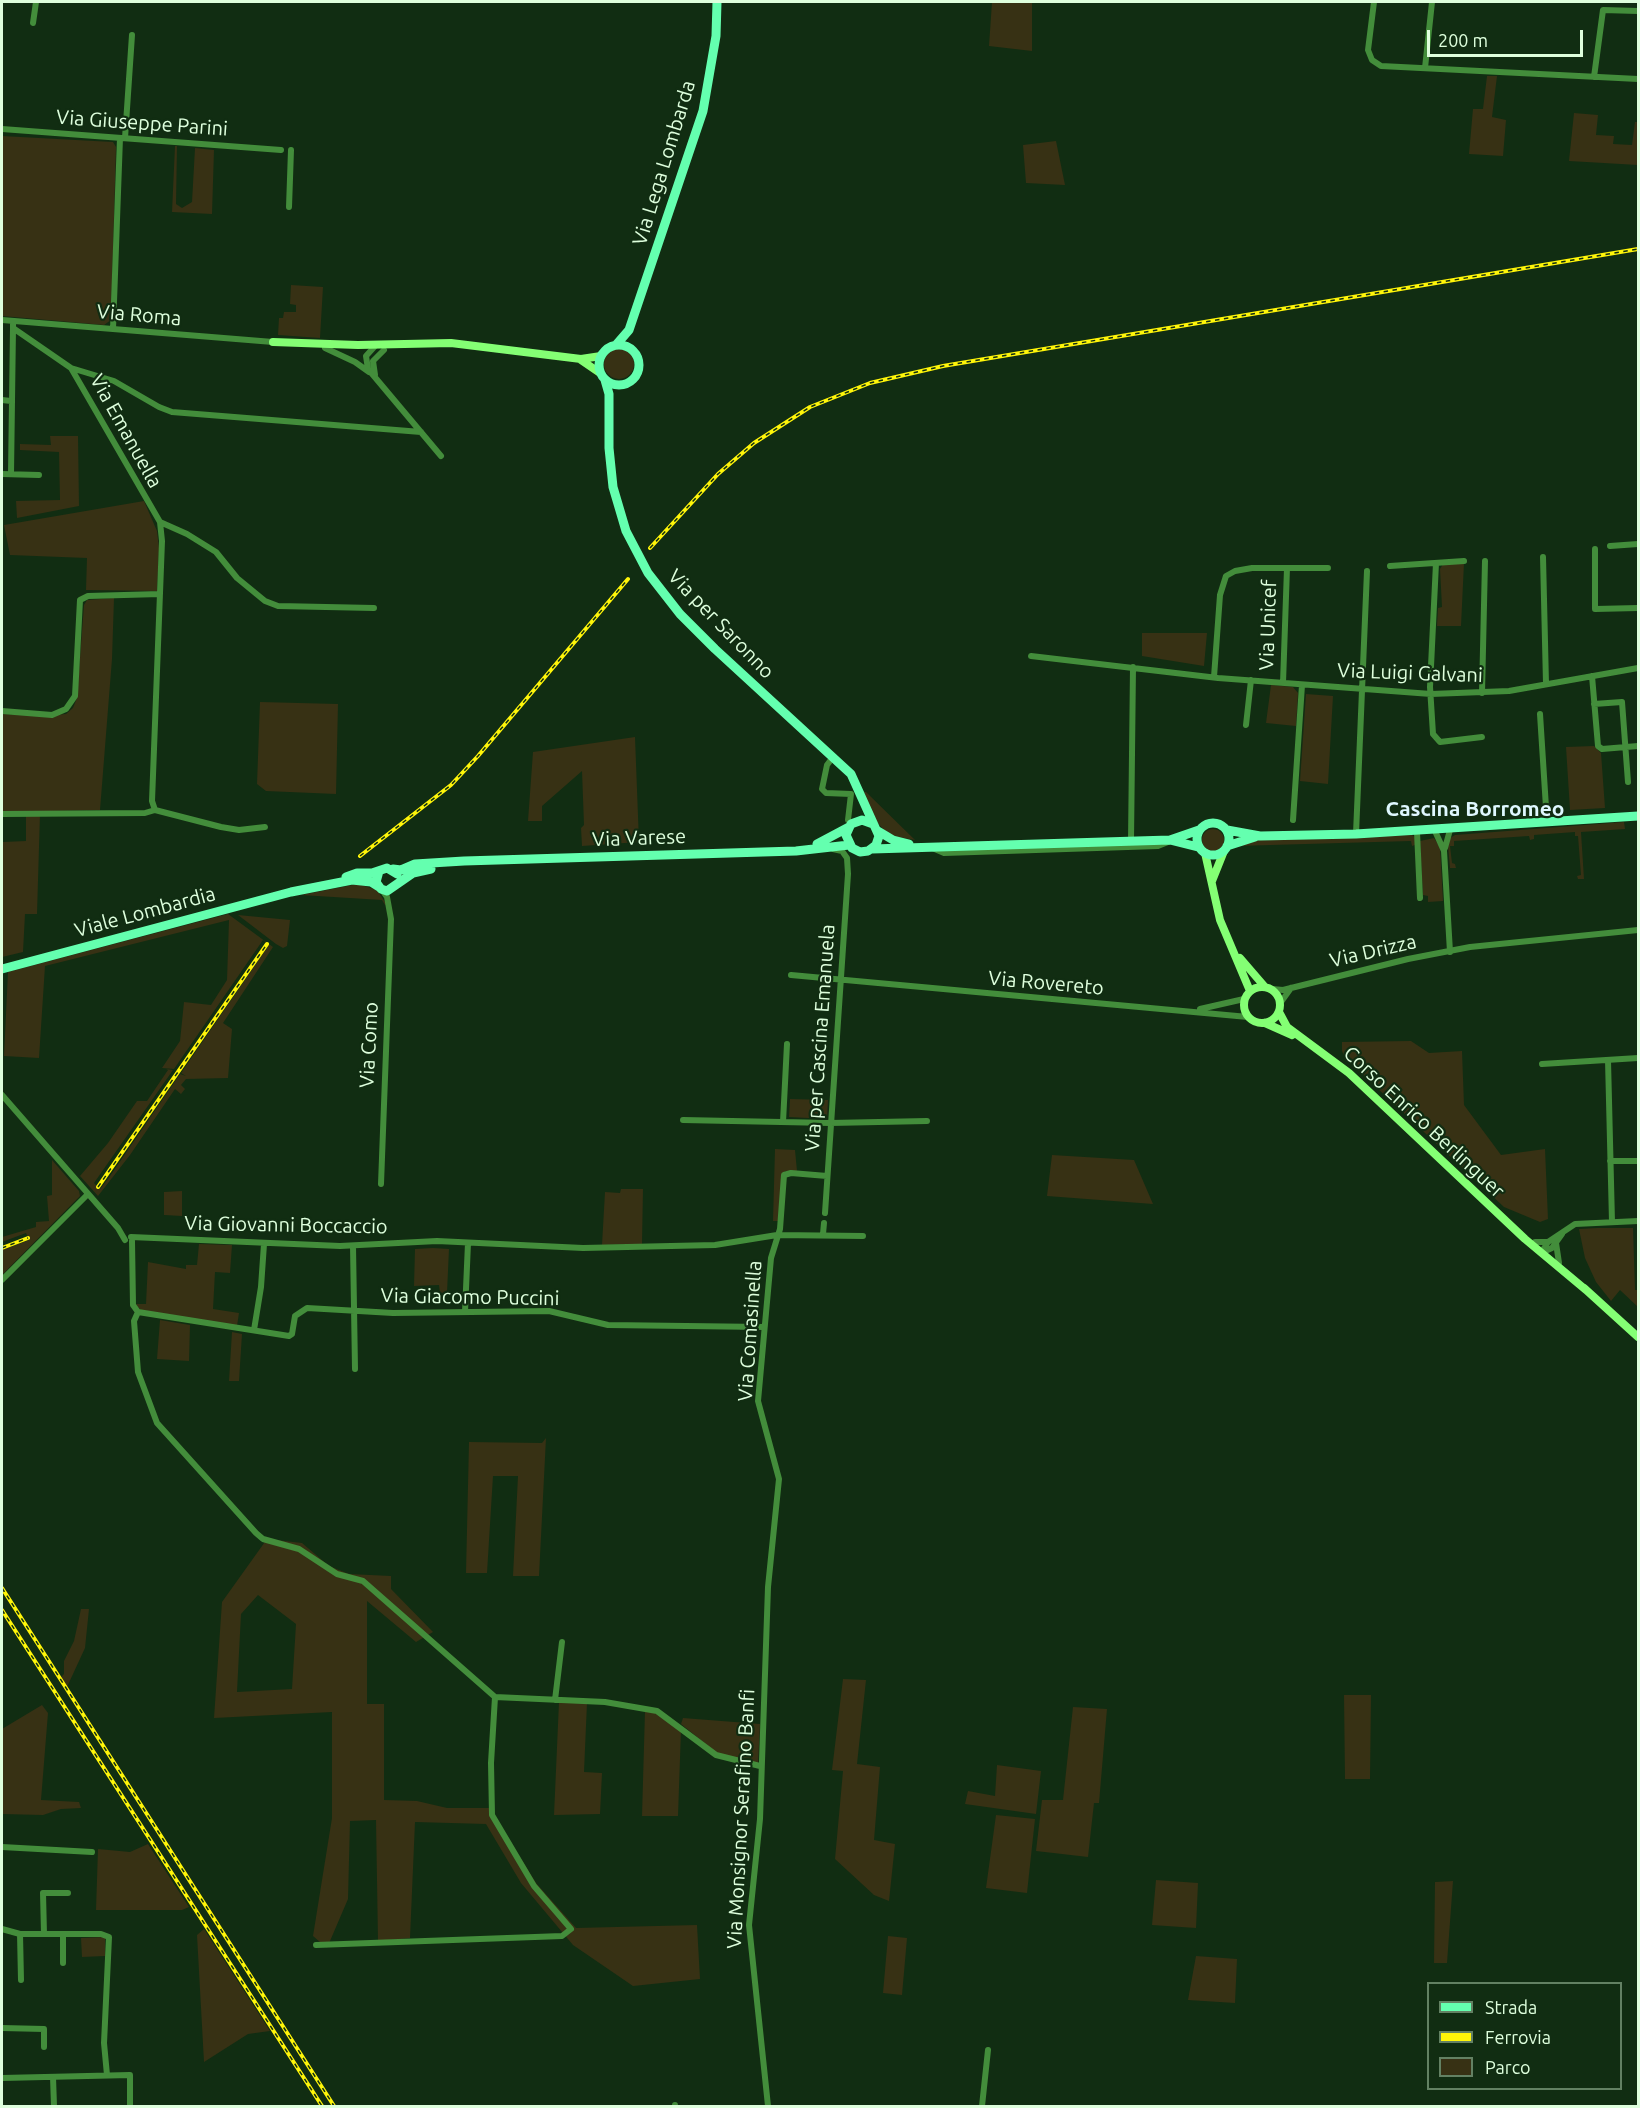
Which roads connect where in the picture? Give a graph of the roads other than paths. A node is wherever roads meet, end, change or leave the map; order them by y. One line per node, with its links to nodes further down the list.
1 (36, 2): 6 (street)
2 (717, 2): 19 (main road, Via Lega Lombarda)
3 (1374, 2): 8 (street)
4 (1432, 2): 8 (street)
5 (1638, 11): 9 (street)
6 (33, 23)
7 (132, 35): 12 (street)
8 (1425, 68): 9 (street)
9 (1594, 77): 10 (street)
10 (1638, 79)
11 (2, 129): 12 (street, Via Giuseppe Parini)
12 (123, 138): 13 (street, Via Giuseppe Parini); 18 (street)
13 (281, 150)
14 (291, 150): 15 (street)
15 (289, 207)
16 (2, 320): 17 (street, Via Roma)
17 (13, 324): 18 (street, Via Roma); 28 (street); 33 (street)
18 (113, 329): 20 (street, Via Roma)
19 (629, 330): 22 (main road, Via Lega Lombarda); 25 (main road)
20 (273, 342): 21 (street)
21 (298, 344): 23 (street); 24 (street)
22 (616, 345): 25 (main road); 26 (main road)
23 (325, 348): 24 (street); 30 (street)
24 (376, 348): 27 (street); 30 (street); 30 (street)
25 (634, 352): 31 (main road)
26 (601, 356): 27 (street); 29 (main road)
27 (581, 359): 29 (street)
28 (71, 368): 35 (street); 40 (street, Via Emanuella)
29 (603, 376): 31 (main road); 34 (main road, Via per Saronno)
30 (376, 378): 35 (street)
31 (626, 383): 34 (main road)
32 (2, 400): 33 (street)
33 (11, 401): 38 (street)
34 (609, 410): 74 (main road, Via per Saronno)
35 (421, 432): 36 (street)
36 (441, 456)
37 (2, 474): 38 (street)
38 (11, 474): 39 (street)
39 (39, 475)
40 (160, 522): 52 (street); 53 (street)
41 (1638, 544): 42 (street)
42 (1610, 546)
43 (1595, 549): 54 (street)
44 (1543, 557): 63 (street)
45 (1464, 561): 47 (street)
46 (1485, 561): 65 (street)
47 (1436, 563): 48 (street); 66 (street)
48 (1390, 566)
49 (1287, 568): 50 (street); 59 (street); 61 (street, Via Unicef)
50 (1328, 568)
51 (1367, 571): 64 (street)
52 (159, 594): 68 (street); 77 (street)
53 (374, 608)
54 (1638, 608)
55 (1031, 656): 56 (street, Via Luigi Galvani)
56 (1133, 667): 59 (street, Via Luigi Galvani); 93 (street)
57 (1638, 668): 58 (street, Via Luigi Galvani)
58 (1592, 676): 63 (street, Via Luigi Galvani); 67 (street)
59 (1214, 677): 60 (street, Via Luigi Galvani)
60 (1251, 680): 61 (street, Via Luigi Galvani); 70 (street)
61 (1282, 683): 62 (street, Via Luigi Galvani)
62 (1302, 684): 64 (street, Via Luigi Galvani); 80 (street)
63 (1546, 684): 65 (street, Via Luigi Galvani)
64 (1364, 689): 66 (street, Via Luigi Galvani); 90 (street)
65 (1482, 693): 66 (street, Via Luigi Galvani)
66 (1431, 694): 71 (street)
67 (1594, 704): 73 (street); 73 (street)
68 (2, 711)
69 (1540, 714): 81 (street)
70 (1246, 725)
71 (1482, 736)
72 (1638, 746): 73 (street)
73 (1625, 747): 75 (street)
74 (833, 757): 76 (main road, Via per Saronno); 82 (street)
75 (1628, 782)
76 (860, 796): 82 (main road); 84 (main road, Via per Saronno)
77 (155, 810): 78 (street); 83 (street)
78 (2, 814)
79 (1638, 816): 81 (main road)
80 (1293, 820)
81 (1550, 823): 87 (main road)
82 (849, 824): 84 (main road); 96 (main road); 100 (main road, Via Varese)
83 (265, 827)
84 (876, 827): 94 (main road); 97 (main road)
85 (1199, 830): 86 (main road); 92 (main road); 99 (main road)
86 (1227, 830): 91 (main road); 98 (main road)
87 (1450, 830): 88 (main road); 101 (street)
88 (1435, 831): 89 (main road); 101 (street)
89 (1417, 832): 90 (main road); 110 (street)
90 (1356, 834): 91 (main road)
91 (1260, 836): 98 (main road)
92 (1170, 840): 93 (main road); 94 (street); 99 (main road)
93 (1131, 841): 94 (main road)
94 (929, 847): 97 (main road)
95 (818, 848): 96 (main road, Via Varese); 100 (main road, Via Varese); 103 (street)
96 (853, 848): 97 (main road); 103 (street, Via per Cascina Emanuela)
97 (873, 849)
98 (1226, 849): 99 (main road); 106 (street)
99 (1201, 850): 106 (street)
100 (796, 851): 102 (main road, Via Varese)
101 (1444, 851): 114 (street)
102 (484, 861): 104 (main road, Via Varese); 108 (main road, Via Varese)
103 (848, 866): 117 (street, Via per Cascina Emanuela)
104 (393, 869): 105 (main road); 108 (main road)
105 (379, 871): 107 (main road); 109 (main road, Viale Lombardia)
106 (1212, 882): 113 (street)
107 (379, 887): 108 (main road); 109 (main road, Viale Lombardia); 111 (street, Via Como)
108 (395, 887): 111 (street, Via Como)
109 (298, 892): 115 (main road, Viale Lombardia)
110 (1420, 898)
111 (390, 908): 139 (street, Via Como)
112 (1638, 930): 114 (street, Via Drizza)
113 (1232, 948): 118 (street); 120 (street)
114 (1450, 952): 119 (street, Via Drizza)
115 (2, 969)
116 (791, 975): 117 (street, Via Rovereto)
117 (841, 980): 122 (street, Via Rovereto); 135 (street, Via per Cascina Emanuela)
118 (1269, 988): 119 (street, Via Drizza); 120 (street); 121 (street)
119 (1292, 988): 121 (street)
120 (1247, 995): 122 (street); 124 (street)
121 (1281, 1002): 123 (street)
122 (1190, 1011): 124 (street, Via Rovereto)
123 (1279, 1012): 125 (street); 127 (street, Corso Enrico Berlinguer)
124 (1248, 1017): 125 (street)
125 (1265, 1023): 127 (street, Corso Enrico Berlinguer)
126 (787, 1044): 134 (street)
127 (1327, 1056): 141 (street, Corso Enrico Berlinguer)
128 (1638, 1058): 129 (street)
129 (1608, 1060): 130 (street); 136 (street)
130 (1542, 1064)
131 (2, 1095): 140 (street)
132 (682, 1120): 134 (street)
133 (927, 1121): 135 (street)
134 (783, 1122): 135 (street)
135 (831, 1123): 138 (street, Via per Cascina Emanuela)
136 (1610, 1161): 137 (street); 144 (street)
137 (1638, 1161)
138 (827, 1176): 142 (street, Via per Cascina Emanuela); 147 (street, Via Comasinella)
139 (381, 1184)
140 (88, 1194): 150 (street); 157 (street)
141 (1498, 1212): 155 (street, Corso Enrico Berlinguer); 155 (street, Corso Enrico Berlinguer)
142 (825, 1213)
143 (1638, 1221): 144 (street)
144 (1612, 1222): 146 (street)
145 (824, 1223): 148 (street)
146 (1564, 1231): 152 (street); 155 (street)
147 (777, 1234): 148 (street, Via Giovanni Boccaccio); 151 (street, Via Giovanni Boccaccio); 162 (street, Via Comasinella)
148 (823, 1234): 149 (street, Via Giovanni Boccaccio)
149 (863, 1236)
150 (129, 1239): 153 (street, Via Giovanni Boccaccio); 159 (street)
151 (468, 1243): 154 (street, Via Giovanni Boccaccio); 161 (street)
152 (1556, 1243): 155 (street); 156 (street)
153 (264, 1244): 154 (street, Via Giovanni Boccaccio); 163 (street)
154 (353, 1246): 160 (street)
155 (1545, 1249): 156 (street, Corso Enrico Berlinguer); 158 (street, Corso Enrico Berlinguer)
156 (1559, 1263): 158 (street, Corso Enrico Berlinguer)
157 (2, 1280)
158 (1586, 1290): 164 (street, Corso Enrico Berlinguer)
159 (138, 1312): 163 (street); 168 (street)
160 (355, 1312): 161 (street, Via Giacomo Puccini); 163 (street, Via Giacomo Puccini); 165 (street)
161 (465, 1312): 162 (street, Via Giacomo Puccini)
162 (764, 1328): 167 (street, Via Comasinella)
163 (254, 1330)
164 (1638, 1337)
165 (355, 1369)
166 (562, 1642): 169 (street)
167 (765, 1676): 170 (street, Via Monsignor Serafino Banfi)
168 (495, 1697): 169 (street); 178 (street)
169 (555, 1700): 170 (street)
170 (760, 1766): 189 (street, Via Monsignor Serafino Banfi)
171 (2, 1847): 172 (street)
172 (92, 1852)
173 (68, 1893): 176 (street)
174 (2, 1929): 175 (street)
175 (20, 1934): 176 (street); 180 (street)
176 (44, 1934): 177 (street)
177 (63, 1934): 179 (street); 184 (street)
178 (316, 1946)
179 (63, 1963)
180 (21, 1980)
181 (2, 2028): 182 (street)
182 (44, 2047)
183 (988, 2050): 190 (street)
184 (107, 2075): 185 (street); 188 (street)
185 (53, 2077): 186 (street); 187 (street)
186 (2, 2078)
187 (54, 2106)
188 (130, 2106)
189 (768, 2106)
190 (982, 2106)

